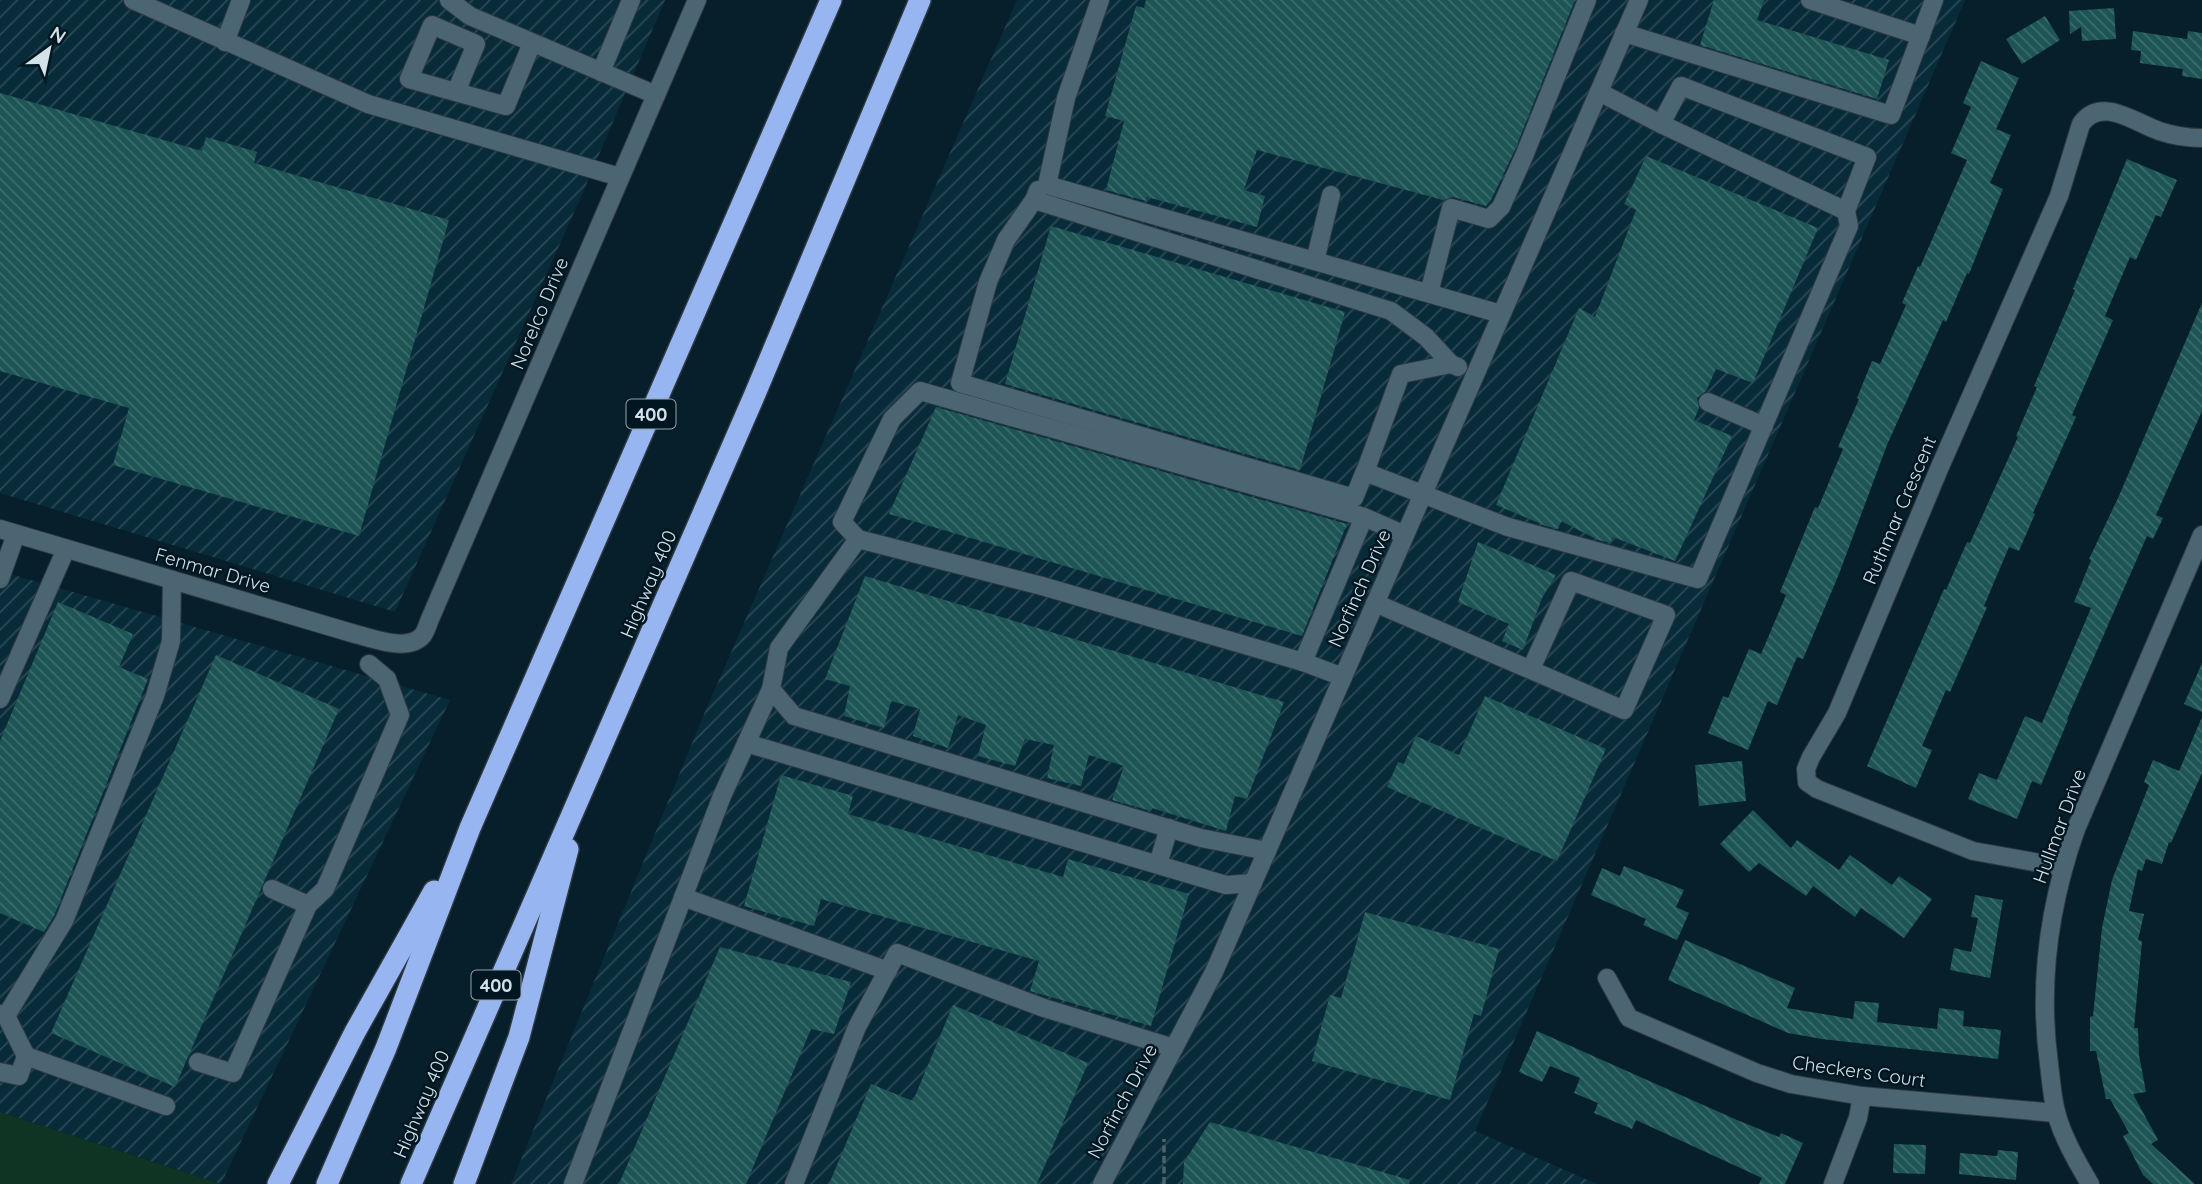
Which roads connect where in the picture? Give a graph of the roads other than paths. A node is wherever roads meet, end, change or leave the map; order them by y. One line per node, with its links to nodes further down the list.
1 (133, 0): 16 (street)
2 (241, 0): 16 (street)
3 (449, 0): 13 (street)
4 (631, 0): 19 (street)
5 (697, 0): 22 (street, Norelco Drive)
6 (831, 0): 57 (highway, 400)
7 (920, 0): 56 (highway, Highway 400 / 400)
8 (1100, 0): 26 (street)
9 (1587, 0): 31 (street)
10 (1639, 0): 14 (street, Norfinch Drive)
11 (1810, 0): 15 (street)
12 (1934, 0): 15 (street)
13 (485, 23): 17 (street); 18 (street)
14 (1624, 33): 15 (street); 21 (street, Norfinch Drive)
15 (1921, 36)
16 (225, 42): 25 (street)
17 (532, 43): 19 (street); 20 (street)
18 (476, 44): 20 (street); 20 (street)
19 (601, 72): 22 (street)
20 (456, 92)
21 (1599, 92): 23 (street); 32 (street, Norfinch Drive)
22 (656, 95): 25 (street, Norelco Drive)
23 (1661, 124): 29 (street); 29 (street)
24 (2202, 138): 61 (street, Ruthmar Crescent)
25 (621, 177): 48 (street, Norelco Drive)
26 (1047, 185): 28 (street); 30 (street)
27 (1332, 195): 30 (street)
28 (1034, 200): 33 (street); 39 (street)
29 (1846, 211): 36 (street)
30 (1315, 261): 31 (street)
31 (1429, 293): 32 (street)
32 (1501, 314): 34 (street, Norfinch Drive)
33 (1451, 364): 34 (street); 37 (street)
34 (1475, 375): 38 (street, Norfinch Drive)
35 (1708, 402): 36 (street)
36 (1763, 426): 38 (street)
37 (1365, 471): 38 (street); 39 (street)
38 (1423, 495): 42 (street, Norfinch Drive)
39 (1356, 509): 42 (street); 43 (street); 49 (street)
40 (8, 532): 44 (street, Fenmar Drive); 45 (street)
41 (2202, 535): 61 (street, Hullmar Drive)
42 (1405, 536): 47 (street, Norfinch Drive)
43 (858, 539): 49 (street); 53 (street)
44 (66, 549): 46 (street, Fenmar Drive); 54 (street)
45 (0, 579)
46 (172, 580): 48 (street, Fenmar Drive); 68 (street)
47 (1375, 603): 51 (street); 52 (street, Norfinch Drive)
48 (416, 640)
49 (1303, 662): 52 (street)
50 (369, 664): 65 (street)
51 (1531, 669): 51 (street)
52 (1343, 677): 59 (street, Norfinch Drive)
53 (771, 689): 55 (street); 58 (street)
54 (0, 699)
55 (746, 743): 60 (street); 64 (street)
56 (584, 788): 78 (highway, Highway 400 / 400); 79 (highway)
57 (470, 828): 76 (highway); 77 (highway, 400)
58 (1169, 828): 59 (street); 60 (street)
59 (1267, 851): 62 (street, Norfinch Drive)
60 (1158, 864): 62 (street)
61 (2062, 867): 75 (street, Hullmar Drive)
62 (1253, 883): 69 (street, Norfinch Drive)
63 (272, 889): 65 (street)
64 (684, 897): 66 (street); 80 (street)
65 (308, 905): 71 (street)
66 (887, 971): 69 (street); 81 (street)
67 (1606, 978): 73 (street, Checkers Court)
68 (3, 1015): 70 (street)
69 (1174, 1048): 82 (street, Norfinch Drive)
70 (26, 1056): 72 (street); 74 (street)
71 (198, 1062)
72 (0, 1072)
73 (1862, 1096): 75 (street, Checkers Court); 83 (street)
74 (166, 1106)
75 (2056, 1114): 84 (street, Hullmar Drive)
76 (278, 1184)
77 (327, 1184)
78 (411, 1184)
79 (464, 1184)
80 (573, 1184)
81 (794, 1184)
82 (1102, 1184)
83 (1833, 1184)
84 (2090, 1184)

